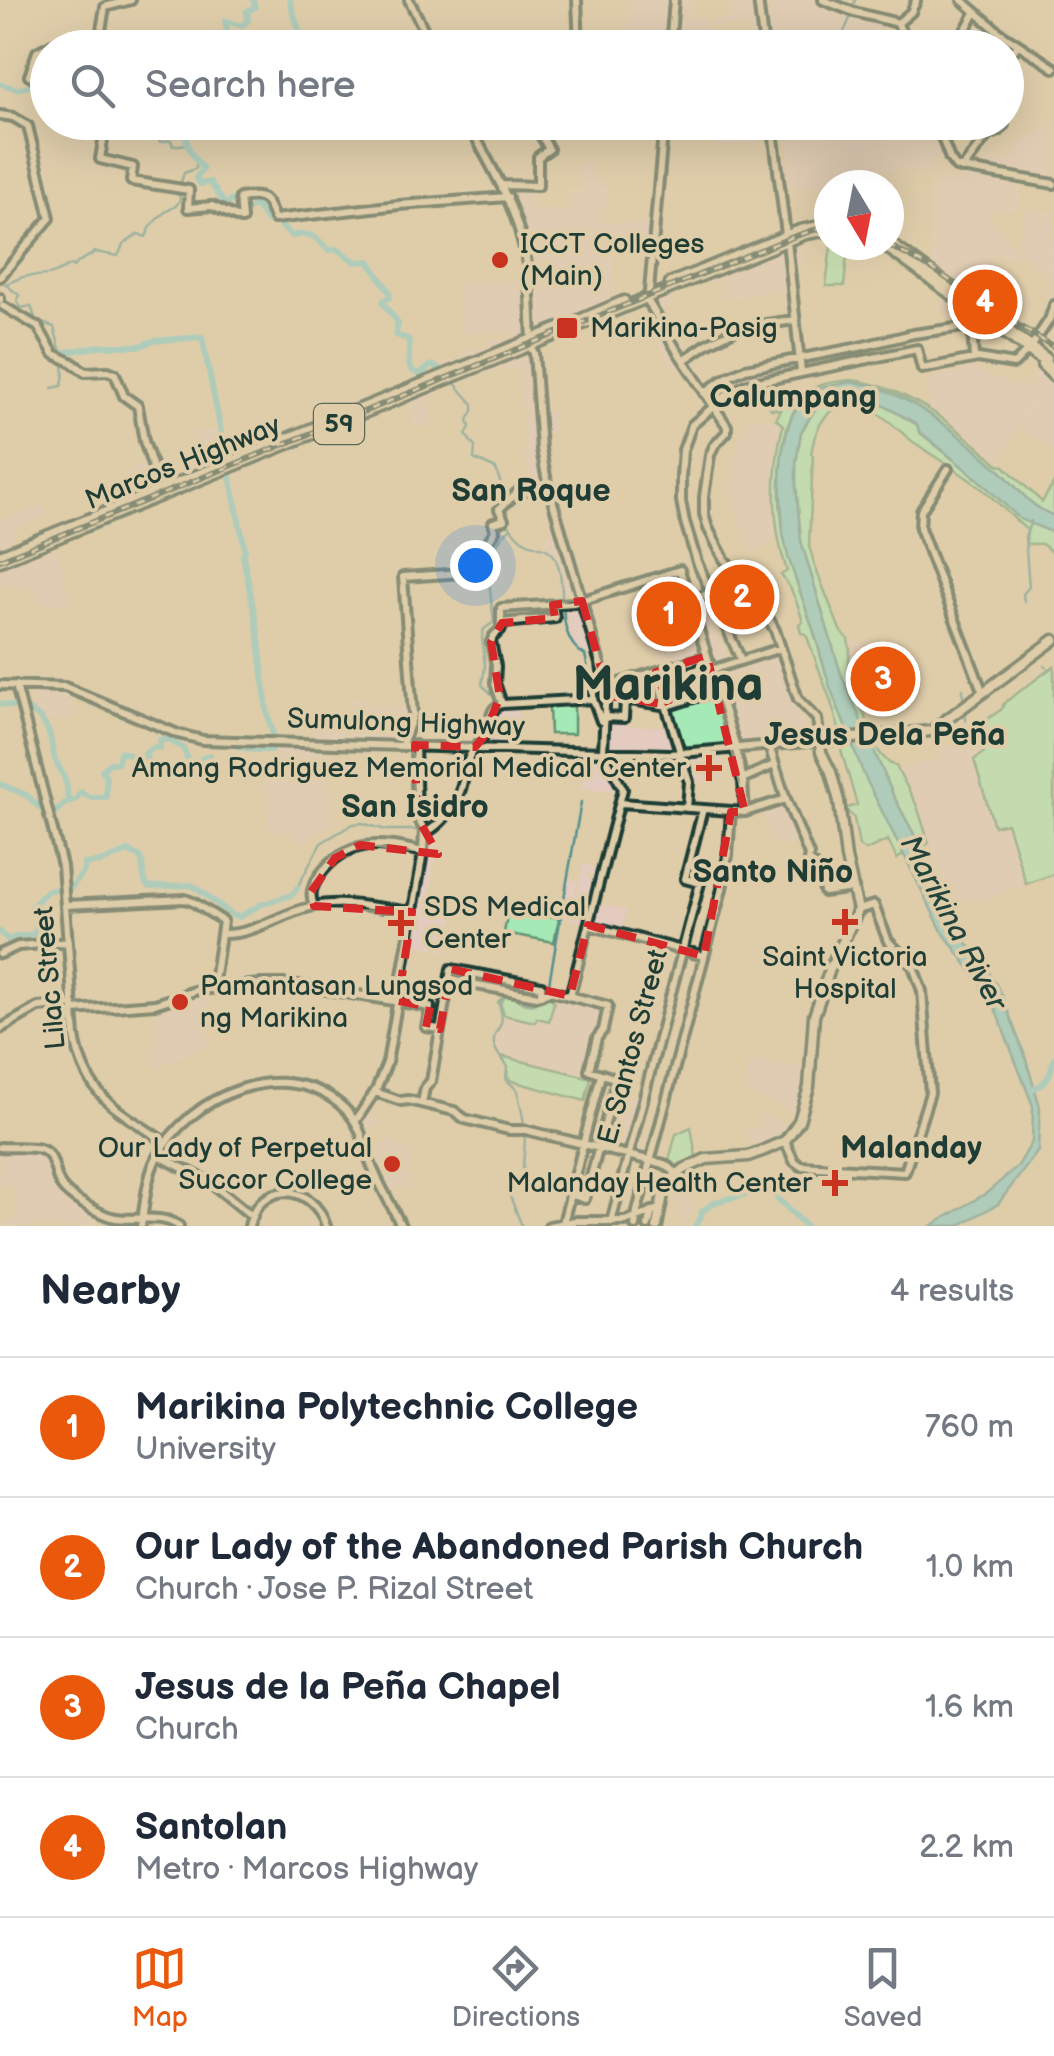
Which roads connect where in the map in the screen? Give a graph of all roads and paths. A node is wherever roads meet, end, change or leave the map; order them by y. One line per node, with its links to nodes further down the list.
1 (131, 0): 11 (street)
2 (408, 0): 12 (street)
3 (576, 0): 13 (street)
4 (674, 0): 14 (street)
5 (758, 0): 15 (street)
6 (823, 0): 10 (street)
7 (917, 0): 10 (street)
8 (962, 0): 9 (street)
9 (975, 13): 17 (street); 18 (street)
10 (898, 23): 16 (street)
11 (101, 30)
12 (423, 30)
13 (578, 30)
14 (672, 30)
15 (762, 30)
16 (901, 30)
17 (965, 30)
18 (998, 30)
19 (1024, 49): 20 (street)
20 (1054, 68)
21 (0, 116): 22 (street)
22 (30, 134)
23 (31, 140): 40 (street)
24 (103, 140): 35 (street)
25 (478, 140): 35 (street)
26 (480, 140): 34 (street)
27 (544, 140): 34 (street)
28 (662, 140): 41 (street)
29 (774, 140): 37 (street)
30 (943, 140): 32 (street)
31 (985, 140): 32 (street)
32 (962, 169): 33 (street)
33 (1054, 184)
34 (507, 186): 35 (street)
35 (507, 197): 45 (street)
36 (814, 232): 37 (main road, Marcos Highway / 59)
37 (787, 235): 41 (main road, Marcos Highway / 59); 44 (street)
38 (904, 257): 39 (main road)
39 (914, 264): 46 (main road); 46 (main road)
40 (0, 277)
41 (648, 294): 45 (main road, Marcos Highway / 59); 49 (street)
42 (1, 302): 57 (street)
43 (1054, 305): 46 (street)
44 (795, 320): 47 (street); 49 (street)
45 (534, 339): 56 (street); 57 (main road, Marcos Highway / 59)
46 (1039, 355): 48 (street); 50 (main road); 52 (main road)
47 (800, 357): 48 (street); 51 (street); 53 (street)
48 (974, 358): 51 (street)
49 (684, 360): 53 (street)
50 (1054, 367)
51 (801, 372): 54 (street)
52 (1053, 378)
53 (704, 393): 54 (street)
54 (713, 406): 59 (street); 60 (street)
55 (948, 469): 75 (street)
56 (548, 486): 61 (street); 82 (street)
57 (162, 491): 58 (main road, Marcos Highway / 59)
58 (0, 558)
59 (739, 576): 60 (street); 66 (street)
60 (710, 592): 62 (street); 68 (street)
61 (582, 601): 62 (street); 63 (street); 73 (street)
62 (690, 603): 67 (street)
63 (560, 604): 64 (street); 64 (street)
64 (502, 623): 77 (street)
65 (1054, 640): 75 (main road)
66 (781, 648): 68 (street); 81 (street)
67 (708, 656): 69 (street); 70 (street)
68 (742, 660): 69 (street)
69 (712, 670): 74 (street)
70 (656, 672): 73 (street); 78 (street)
71 (0, 685): 72 (street, Sumulong Highway)
72 (16, 685): 82 (street, Sumulong Highway); 100 (street, Lilac Street)
73 (606, 687): 76 (street); 79 (street)
74 (718, 690): 78 (street); 86 (street)
75 (983, 693): 81 (main road)
76 (593, 699): 77 (street); 80 (street)
77 (502, 704): 85 (street)
78 (668, 706): 79 (street); 88 (street)
79 (604, 717): 80 (street)
80 (603, 726): 87 (street)
81 (821, 740): 84 (street); 99 (main road)
82 (402, 745): 83 (street, Sumulong Highway)
83 (415, 746): 85 (street, Sumulong Highway); 97 (street)
84 (769, 746): 86 (street); 89 (street)
85 (472, 747): 87 (street, Sumulong Highway); 97 (street)
86 (736, 750): 88 (street); 90 (street)
87 (605, 752): 88 (street); 92 (street)
88 (681, 754): 93 (street)
89 (774, 765): 90 (street); 91 (street)
90 (742, 779): 96 (street)
91 (786, 799): 96 (street); 99 (street)
92 (620, 803): 93 (street); 104 (street)
93 (688, 808): 94 (street)
94 (703, 809): 95 (street); 107 (street, E. Santos Street)
95 (731, 811): 96 (street); 109 (street)
96 (746, 812)
97 (424, 831): 98 (street)
98 (423, 852): 101 (street); 103 (street)
99 (854, 888): 102 (main road)
100 (66, 906): 105 (street); 106 (street, Lilac Street)
101 (314, 906): 103 (street); 105 (street)
102 (858, 910): 122 (main road); 122 (street)
103 (412, 912): 114 (street)
104 (588, 925): 107 (street); 113 (street)
105 (221, 934): 111 (street)
106 (68, 942): 108 (street); 115 (street, Lilac Street)
107 (682, 950): 109 (street); 128 (street, E. Santos Street)
108 (0, 954)
109 (704, 956): 129 (street)
110 (448, 980): 112 (street); 112 (street); 116 (street)
111 (213, 988): 114 (street); 115 (street)
112 (544, 991): 113 (street)
113 (570, 996): 118 (street)
114 (398, 1000): 116 (street); 119 (street)
115 (73, 1007): 117 (street); 123 (street, Lilac Street)
116 (440, 1027): 120 (street)
117 (0, 1029)
118 (601, 1075): 124 (street); 126 (street)
119 (375, 1092): 120 (street); 121 (street)
120 (422, 1103): 124 (street)
121 (355, 1122): 123 (street); 140 (street)
122 (786, 1141): 130 (main road)
123 (166, 1143): 127 (street)
124 (582, 1144): 126 (street); 131 (street)
125 (0, 1146): 135 (street)
126 (598, 1148): 128 (street); 131 (street)
127 (158, 1155): 133 (street); 135 (street)
128 (628, 1156): 129 (street); 137 (street, E. Santos Street)
129 (650, 1161): 130 (street); 134 (street)
130 (678, 1174): 132 (main road)
131 (569, 1194): 136 (street)
132 (656, 1209): 134 (street); 142 (street); 143 (main road)
133 (251, 1221): 139 (street)
134 (636, 1222): 137 (street)
135 (142, 1223): 138 (street)
136 (563, 1223): 137 (street); 141 (street)
137 (608, 1223)
138 (179, 1226)
139 (325, 1226)
140 (401, 1226)
141 (549, 1226)
142 (648, 1226)
143 (657, 1226)

